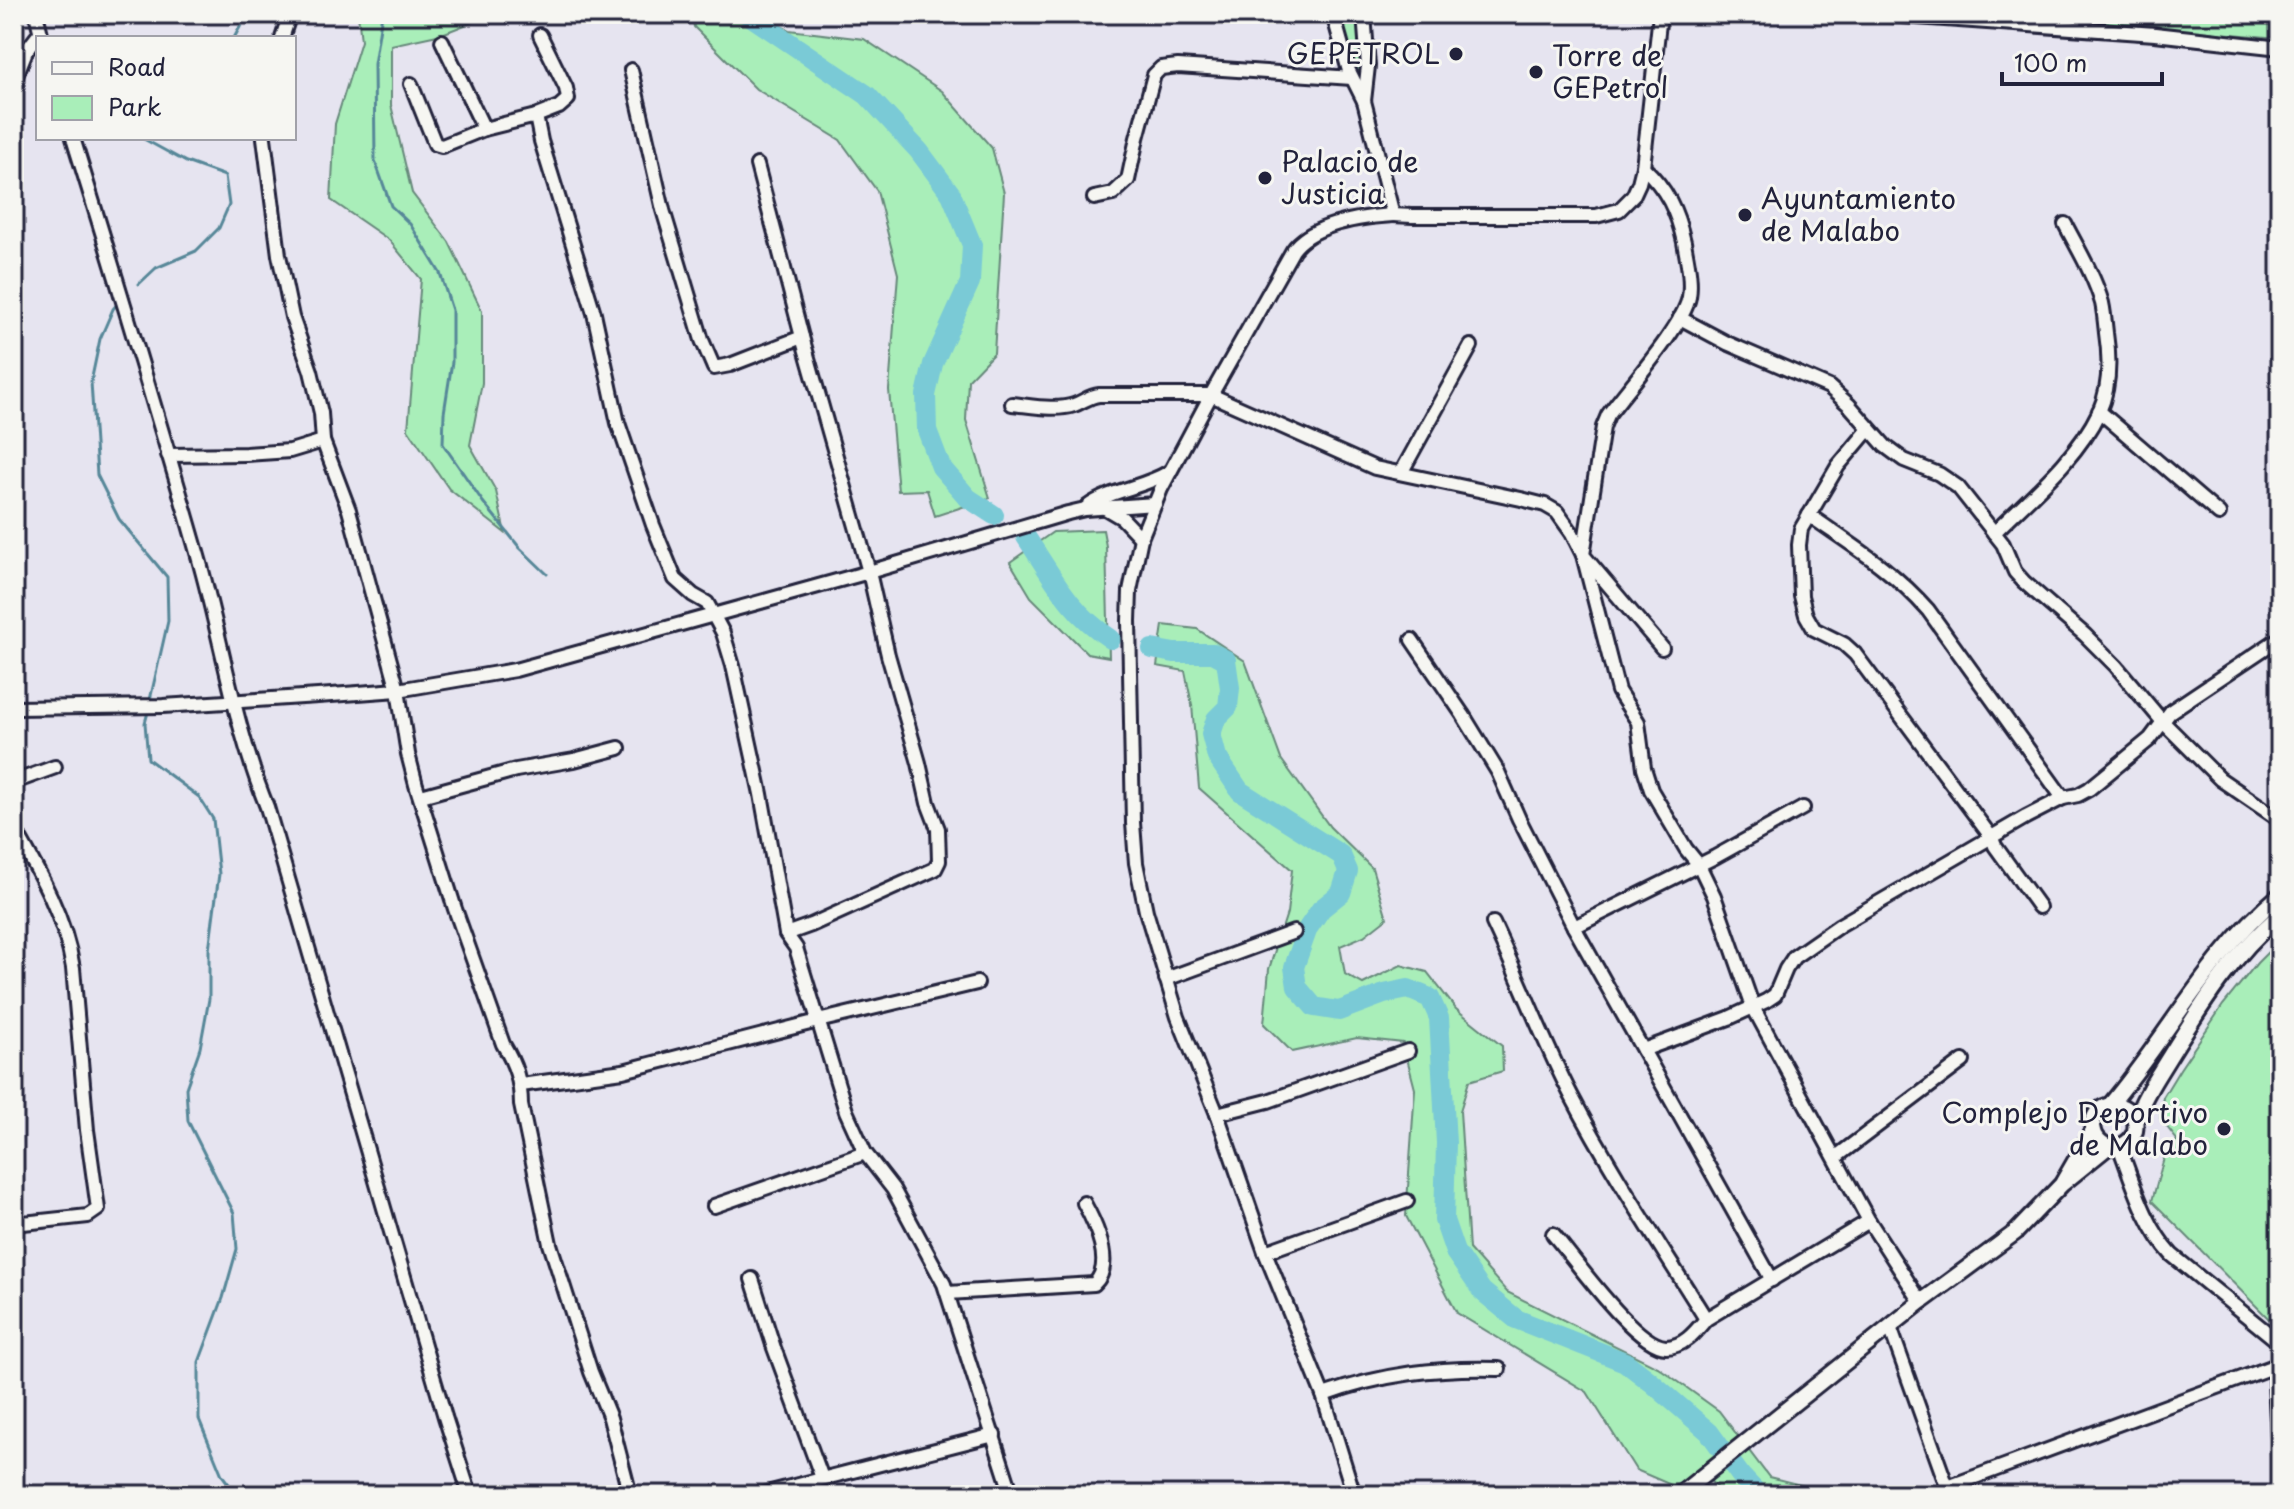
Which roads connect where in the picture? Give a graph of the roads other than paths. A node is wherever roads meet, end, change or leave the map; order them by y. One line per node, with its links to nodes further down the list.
1 (36, 14): 8 (street)
2 (290, 14): 9 (street)
3 (1333, 14): 14 (street)
4 (1364, 14): 17 (street)
5 (1660, 14): 23 (street)
6 (1874, 14): 12 (street)
7 (540, 35): 18 (street)
8 (41, 36)
9 (283, 36)
10 (36, 41): 15 (street)
11 (442, 41): 19 (street)
12 (2280, 48)
13 (631, 70): 28 (street)
14 (1352, 78): 17 (street); 24 (street)
15 (14, 81)
16 (411, 84): 19 (street)
17 (1364, 101): 25 (street)
18 (536, 116): 19 (street); 49 (street)
19 (484, 129)
20 (74, 140): 35 (street)
21 (264, 140): 34 (street)
22 (757, 165): 28 (street)
23 (1643, 167): 25 (street); 27 (street)
24 (1094, 198)
25 (1393, 215): 30 (street)
26 (2065, 224): 32 (street)
27 (1680, 318): 33 (street); 47 (street)
28 (802, 337): 48 (street)
29 (1471, 346): 37 (street)
30 (1211, 395): 31 (street); 36 (street); 37 (street)
31 (1012, 404)
32 (2099, 411): 43 (street); 45 (street)
33 (1869, 429): 44 (street); 45 (street)
34 (323, 441): 35 (street); 53 (street)
35 (168, 455): 54 (street)
36 (1171, 471): 38 (street); 39 (street)
37 (1401, 473): 47 (street)
38 (1161, 489): 39 (street); 40 (street)
39 (1126, 490): 42 (street)
40 (1155, 504): 41 (street); 46 (street)
41 (1105, 508): 42 (street); 46 (street)
42 (1085, 509): 48 (street)
43 (2219, 514)
44 (1809, 515): 61 (street); 65 (street)
45 (1994, 533): 56 (street)
46 (1141, 538): 74 (street)
47 (1583, 555): 52 (street); 66 (street)
48 (869, 572): 49 (street); 73 (street)
49 (715, 615): 53 (street); 73 (street)
50 (2280, 638): 56 (street)
51 (1412, 640): 71 (street)
52 (1662, 648)
53 (398, 690): 54 (street); 60 (street)
54 (233, 701): 55 (street); 111 (street)
55 (14, 708)
56 (2162, 721): 61 (street); 63 (street)
57 (619, 748): 60 (street)
58 (55, 767): 59 (street)
59 (14, 782)
60 (421, 796): 81 (street)
61 (2063, 798): 65 (street)
62 (1803, 808): 66 (street)
63 (2280, 820)
64 (14, 828): 94 (street)
65 (1992, 838): 68 (street); 76 (street)
66 (1699, 865): 71 (street); 76 (street)
67 (2280, 895): 82 (main road)
68 (2039, 907)
69 (2280, 915): 84 (main road)
70 (1493, 923): 101 (street)
71 (1574, 927): 78 (street)
72 (1294, 932): 74 (street)
73 (786, 934): 77 (street)
74 (1166, 979): 83 (street)
75 (977, 983): 77 (street)
76 (1753, 1007): 78 (street); 88 (street)
77 (818, 1021): 81 (street); 87 (street)
78 (1643, 1050): 98 (street)
79 (1408, 1051): 83 (street)
80 (1963, 1061): 88 (street)
81 (521, 1085): 112 (street)
82 (2110, 1105): 84 (main road); 85 (main road)
83 (1217, 1114): 96 (street)
84 (2135, 1121): 86 (main road)
85 (2093, 1130): 86 (main road); 89 (main road)
86 (2114, 1146): 89 (main road); 103 (street)
87 (865, 1153): 92 (street); 99 (street)
88 (1836, 1157): 93 (street)
89 (2062, 1184): 100 (main road)
90 (1407, 1201): 96 (street)
91 (1084, 1203): 99 (street)
92 (714, 1206)
93 (1869, 1221): 98 (street); 100 (street)
94 (14, 1224)
95 (1553, 1234): 101 (street)
96 (1265, 1252): 106 (street)
97 (752, 1279): 108 (street)
98 (1772, 1280): 101 (street)
99 (948, 1293): 107 (street)
100 (1921, 1302): 102 (main road)
101 (1706, 1319)
102 (1890, 1327): 110 (street); 116 (main road)
103 (2280, 1343)
104 (2279, 1362): 109 (street); 110 (street)
105 (1499, 1369): 106 (street)
106 (1323, 1395): 115 (street)
107 (994, 1435): 108 (street); 114 (street)
108 (822, 1478): 113 (street)
109 (2280, 1478)
110 (1949, 1491)
111 (470, 1495)
112 (630, 1495)
113 (759, 1495)
114 (1012, 1495)
115 (1354, 1495)
116 (1679, 1495)

